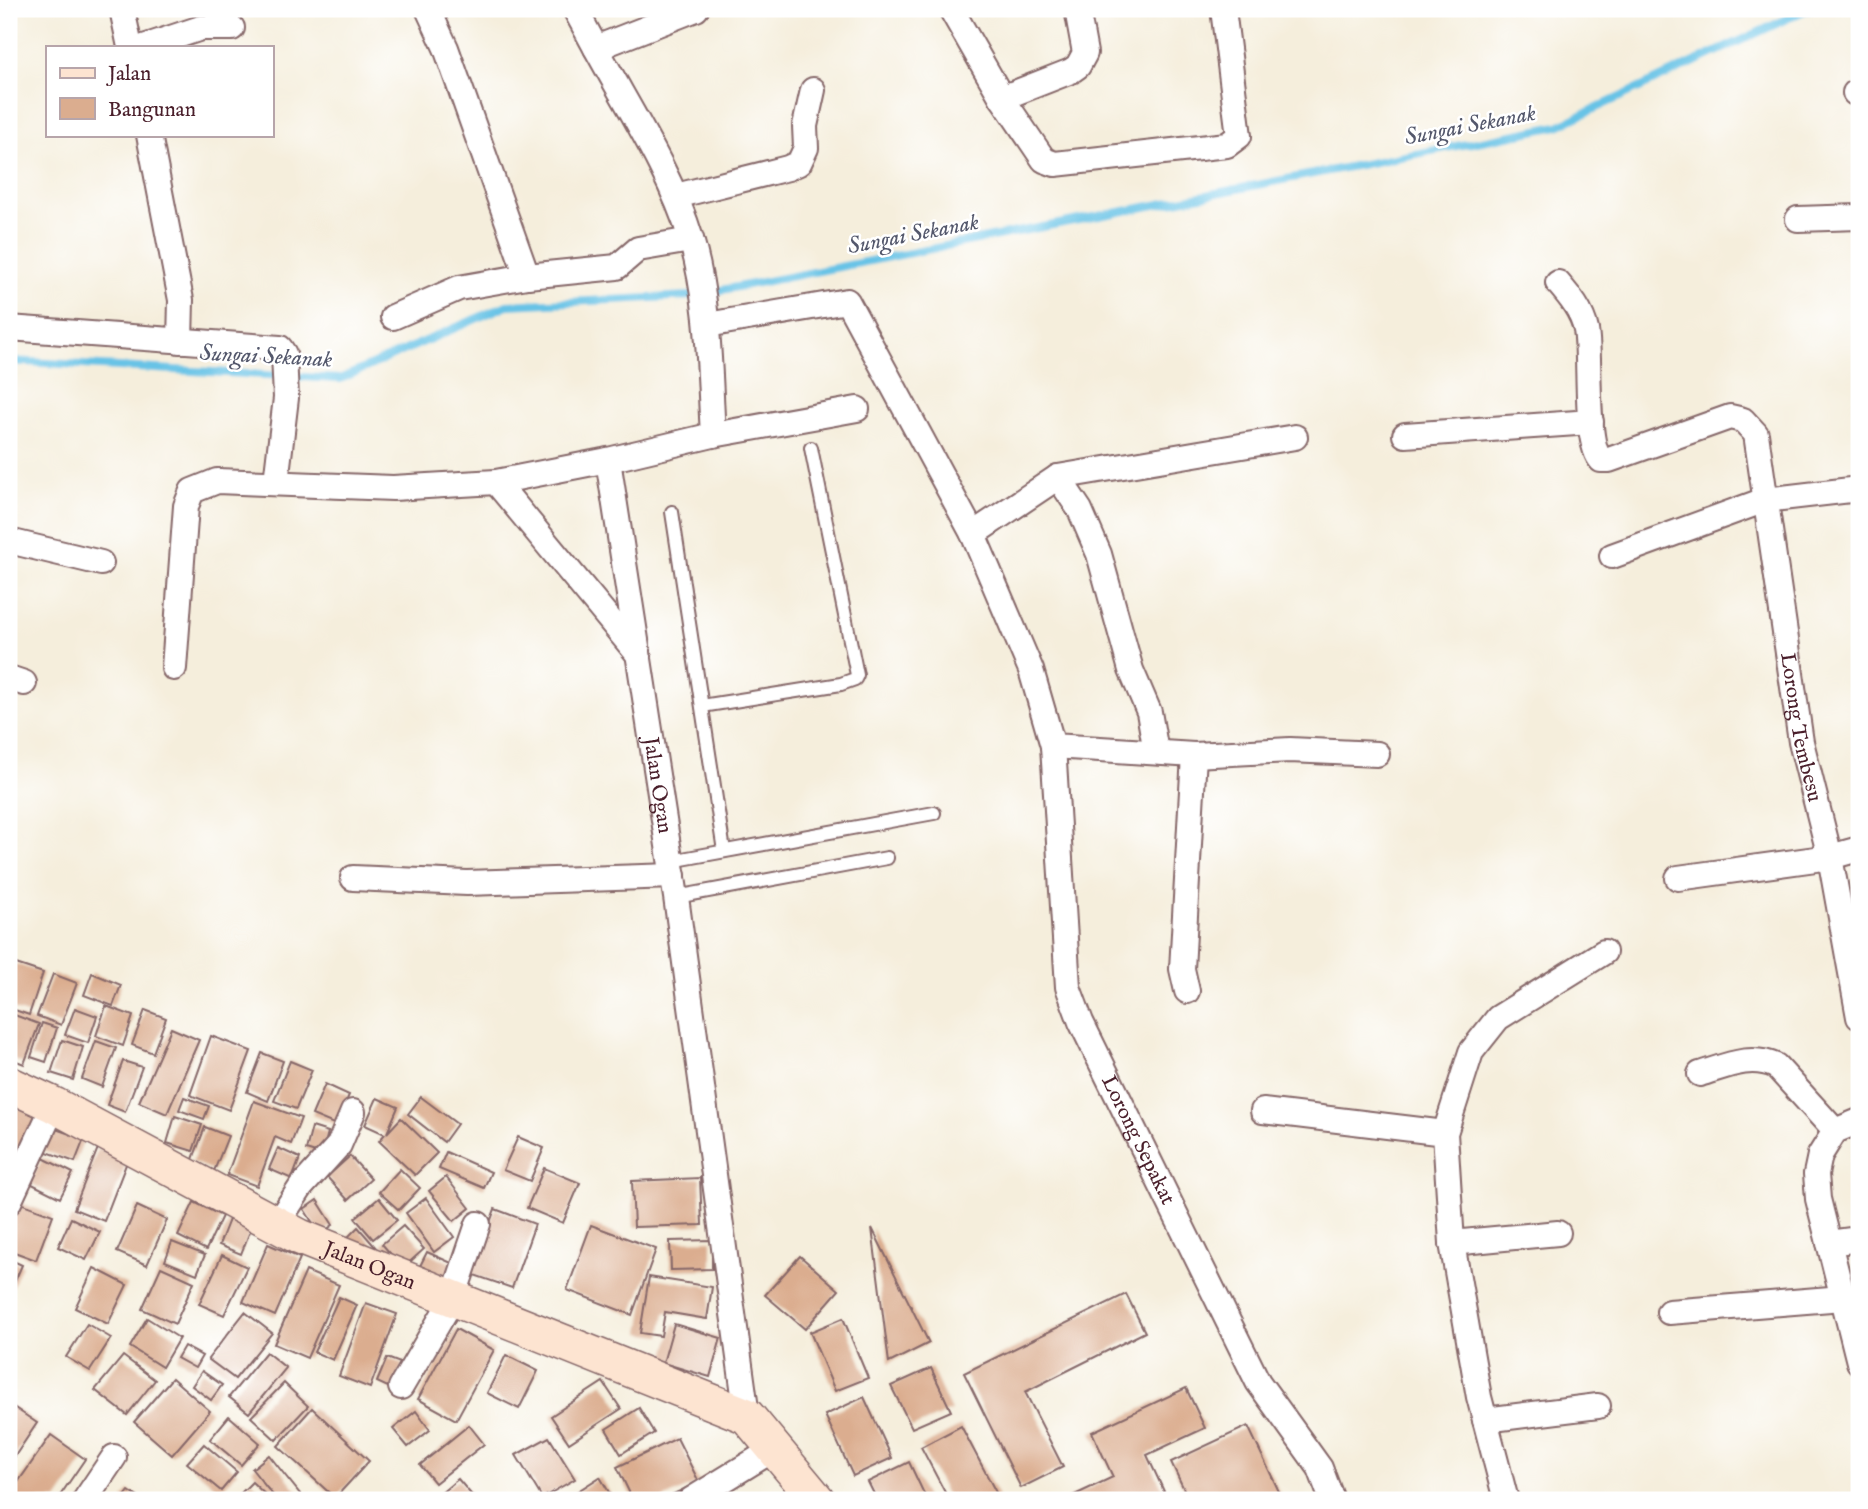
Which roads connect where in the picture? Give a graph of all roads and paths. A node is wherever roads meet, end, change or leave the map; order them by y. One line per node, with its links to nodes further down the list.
1 (122, 9): 9 (street)
2 (428, 9): 19 (street)
3 (575, 9): 11 (street)
4 (696, 9): 11 (street)
5 (951, 9): 13 (street)
6 (1077, 9): 13 (street)
7 (1223, 9): 13 (street)
8 (232, 28): 10 (street)
9 (130, 46)
10 (147, 46)
11 (596, 48): 15 (street)
12 (813, 90): 15 (street)
13 (1002, 98)
14 (149, 136): 24 (street)
15 (676, 196): 18 (street)
16 (1859, 217): 17 (street)
17 (1798, 219)
18 (691, 240): 19 (street); 22 (street)
19 (527, 276): 21 (street)
20 (1558, 283): 26 (street)
21 (393, 317)
22 (706, 317): 27 (street); 38 (street, Lorong Sepakat)
23 (9, 328): 24 (street)
24 (180, 341): 33 (street)
25 (858, 410): 27 (street)
26 (1591, 422): 28 (street); 36 (street, Lorong Tembesu)
27 (713, 435): 31 (street)
28 (1405, 435)
29 (1294, 437): 32 (street)
30 (811, 448): 44 (lane)
31 (608, 460): 34 (street); 42 (street, Jalan Ogan)
32 (1058, 477): 38 (street); 46 (street)
33 (276, 482): 34 (street); 43 (street)
34 (496, 482): 42 (street)
35 (1859, 489): 36 (street)
36 (1765, 500): 40 (street); 52 (street, Lorong Tembesu)
37 (672, 512): 44 (lane)
38 (973, 534): 45 (street, Lorong Sepakat)
39 (9, 541): 41 (street)
40 (1612, 556)
41 (101, 562)
42 (639, 655): 55 (street, Jalan Ogan)
43 (174, 668)
44 (702, 706): 51 (lane)
45 (1053, 746): 46 (street); 89 (street, Lorong Sepakat)
46 (1156, 752): 48 (street)
47 (1377, 754): 48 (street)
48 (1194, 755): 58 (street)
49 (934, 813): 51 (lane)
50 (1859, 849): 52 (street)
51 (724, 851): 55 (lane)
52 (1830, 857): 56 (street); 59 (street, Lorong Tembesu)
53 (887, 858): 55 (lane)
54 (353, 878): 55 (street)
55 (673, 878): 82 (street, Jalan Ogan)
56 (1678, 878)
57 (1604, 952): 67 (street)
58 (1187, 991)
59 (1859, 1017)
60 (1700, 1074): 66 (street)
61 (9, 1084): 62 (main road, Jalan Ogan)
62 (54, 1105): 68 (street); 70 (main road, Jalan Ogan)
63 (1263, 1111): 67 (street)
64 (353, 1112): 70 (street)
65 (1859, 1121): 66 (street)
66 (1835, 1130): 74 (street)
67 (1445, 1133): 73 (street)
68 (9, 1202)
69 (478, 1224): 75 (street)
70 (276, 1225): 75 (main road, Jalan Ogan)
71 (1558, 1233): 73 (street)
72 (1859, 1239): 74 (street)
73 (1452, 1243): 83 (street)
74 (1829, 1243): 76 (street)
75 (453, 1298): 80 (street); 82 (main road, Jalan Ogan)
76 (1843, 1298): 77 (street); 78 (street)
77 (1669, 1312)
78 (1855, 1329): 79 (street)
79 (1859, 1362)
80 (401, 1387)
81 (1598, 1406): 83 (street)
82 (747, 1416): 84 (main road, Jalan Ogan)
83 (1485, 1420): 90 (street)
84 (774, 1449): 87 (street); 88 (main road, Jalan Ogan)
85 (114, 1457): 86 (street)
86 (85, 1500)
87 (691, 1500)
88 (817, 1500)
89 (1332, 1500)
90 (1506, 1500)

